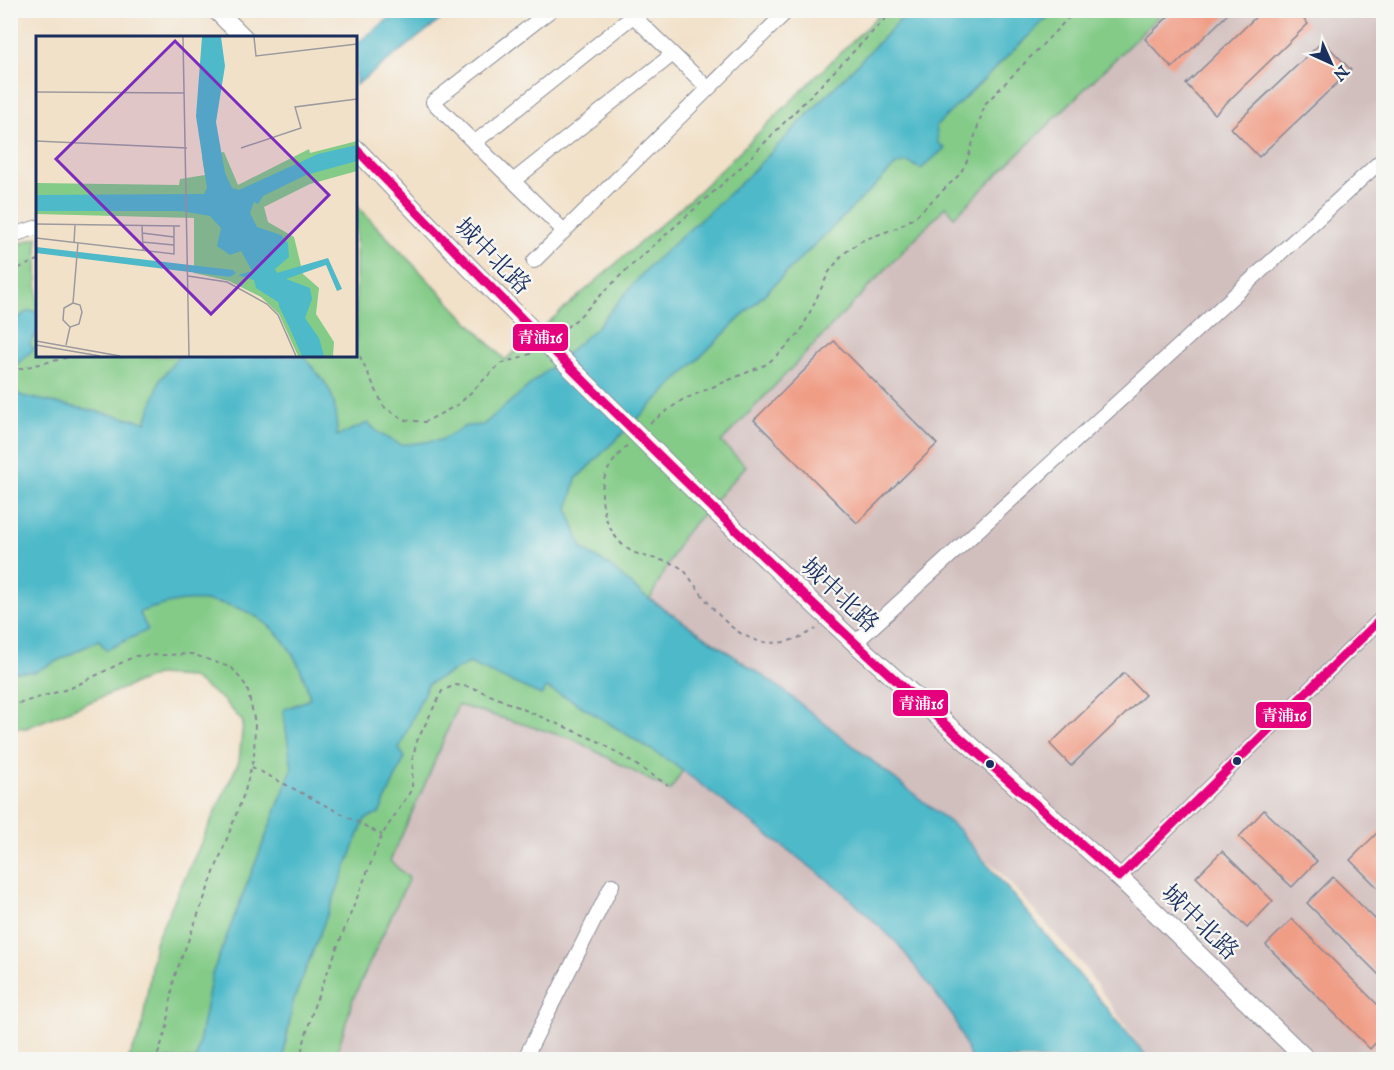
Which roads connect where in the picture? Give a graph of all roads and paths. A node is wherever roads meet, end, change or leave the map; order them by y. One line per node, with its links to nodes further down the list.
1 (216, 10): 7 (street)
2 (550, 10): 10 (street)
3 (788, 10): 9 (street)
4 (894, 10): 20 (path)
5 (1076, 10): 25 (path)
6 (630, 13): 8 (street); 10 (street)
7 (242, 36)
8 (673, 54): 9 (street); 13 (street)
9 (708, 88): 15 (street)
10 (474, 142): 13 (street)
11 (357, 150): 28 (street, 城中北路, bridge)
12 (1383, 158): 29 (street)
13 (513, 181): 15 (street)
14 (36, 227): 16 (street)
15 (564, 231): 18 (street)
16 (10, 236)
17 (36, 261): 19 (path)
18 (534, 261)
19 (10, 272)
20 (559, 333)
21 (540, 347): 22 (path)
22 (357, 350)
23 (69, 357): 24 (path)
24 (10, 371)
25 (646, 426)
26 (630, 443): 28 (path)
27 (1383, 616): 34 (street)
28 (831, 620): 29 (street, 城中北路)
29 (855, 642): 34 (street, 城中北路)
30 (10, 706): 31 (path)
31 (251, 767): 33 (path); 36 (path)
32 (668, 785): 33 (path)
33 (382, 835): 37 (path)
34 (1119, 877): 39 (street, 城中北路)
35 (612, 885): 38 (street)
36 (156, 1059)
37 (299, 1059)
38 (524, 1059)
39 (1307, 1059)

